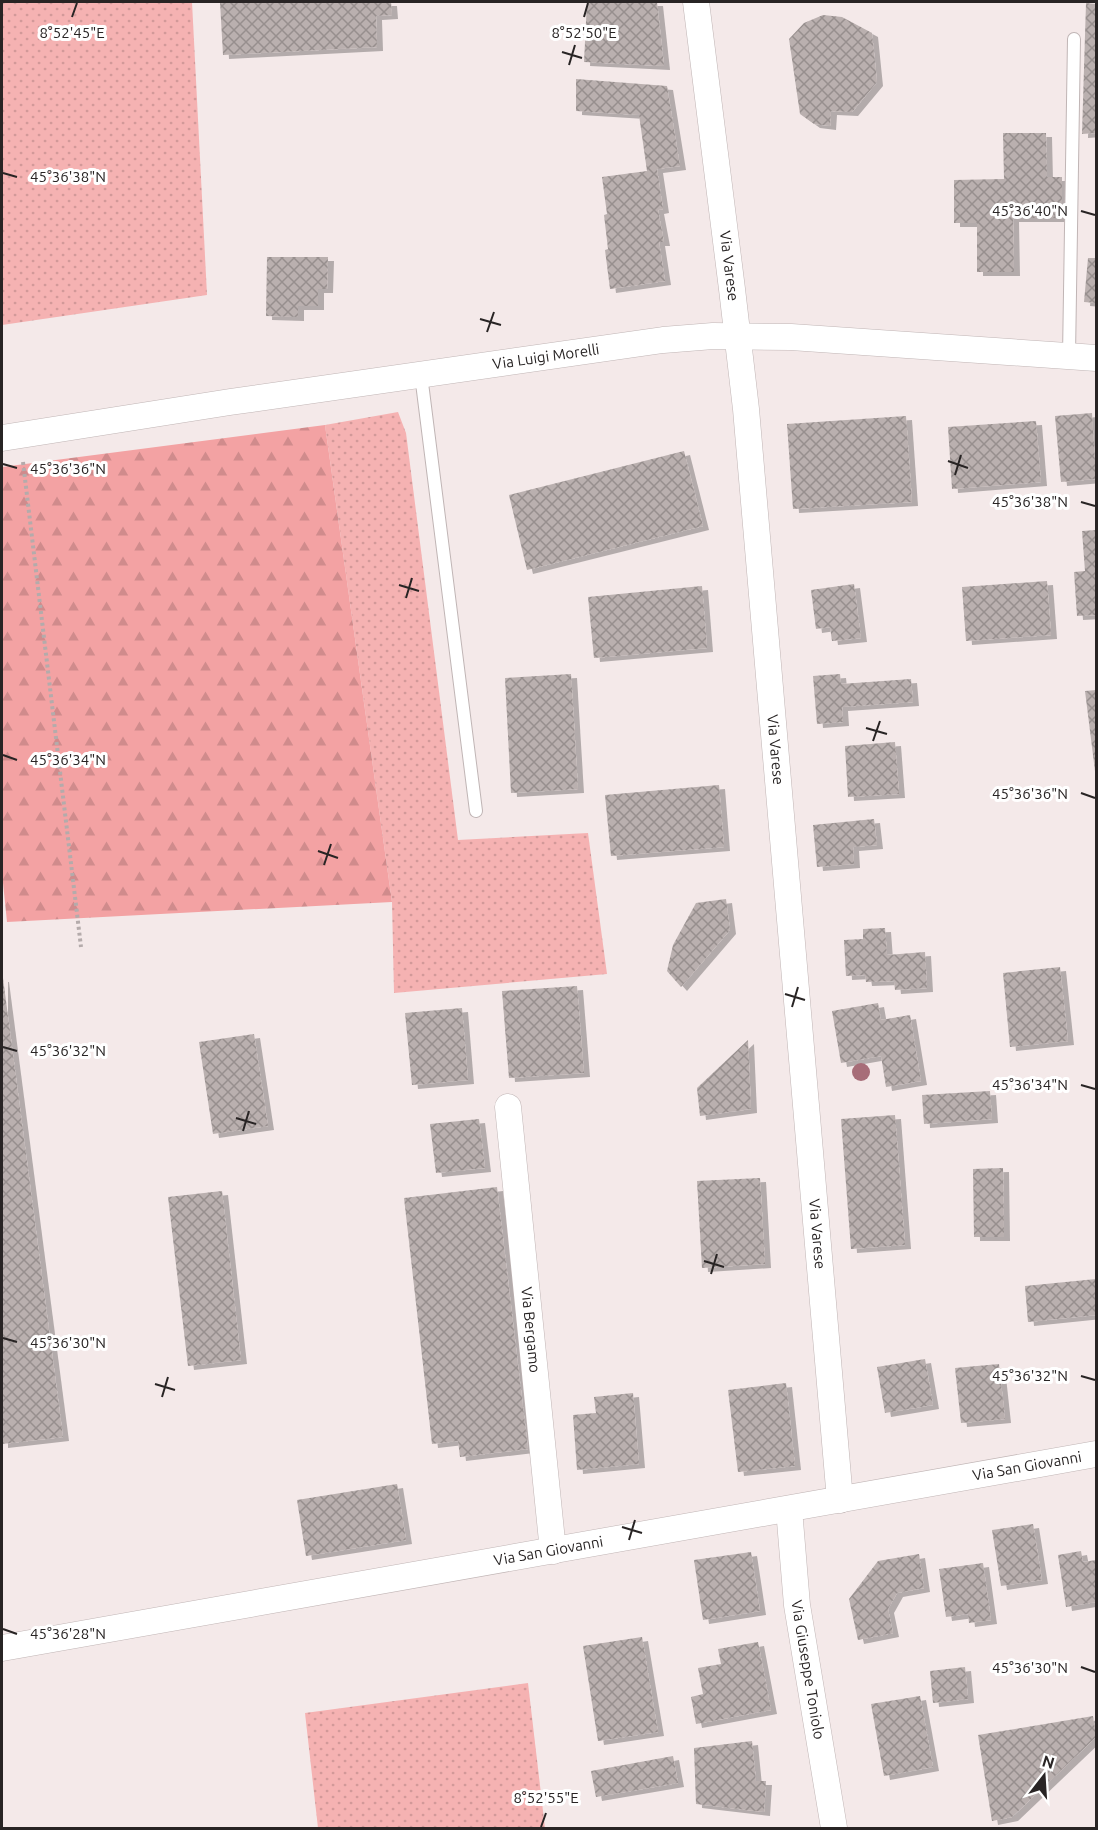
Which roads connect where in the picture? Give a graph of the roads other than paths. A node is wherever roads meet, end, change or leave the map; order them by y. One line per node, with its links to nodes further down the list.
1 (696, 2): 3 (street, Via Varese)
2 (1074, 39): 4 (lane)
3 (738, 335): 4 (street, Via Luigi Morelli); 6 (street, Via Luigi Morelli); 11 (street, Via Varese)
4 (1069, 356): 5 (street, Via Luigi Morelli)
5 (1096, 358)
6 (421, 375): 7 (street, Via Luigi Morelli); 8 (lane)
7 (10, 436)
8 (476, 811)
9 (508, 1107): 13 (street, Via Bergamo)
10 (1096, 1454): 11 (street, Via San Giovanni)
11 (840, 1500): 12 (street, Via San Giovanni)
12 (789, 1509): 13 (street, Via San Giovanni); 15 (street, Via Giuseppe Toniolo)
13 (553, 1551): 14 (street, Via San Giovanni)
14 (2, 1648)
15 (834, 1828)

